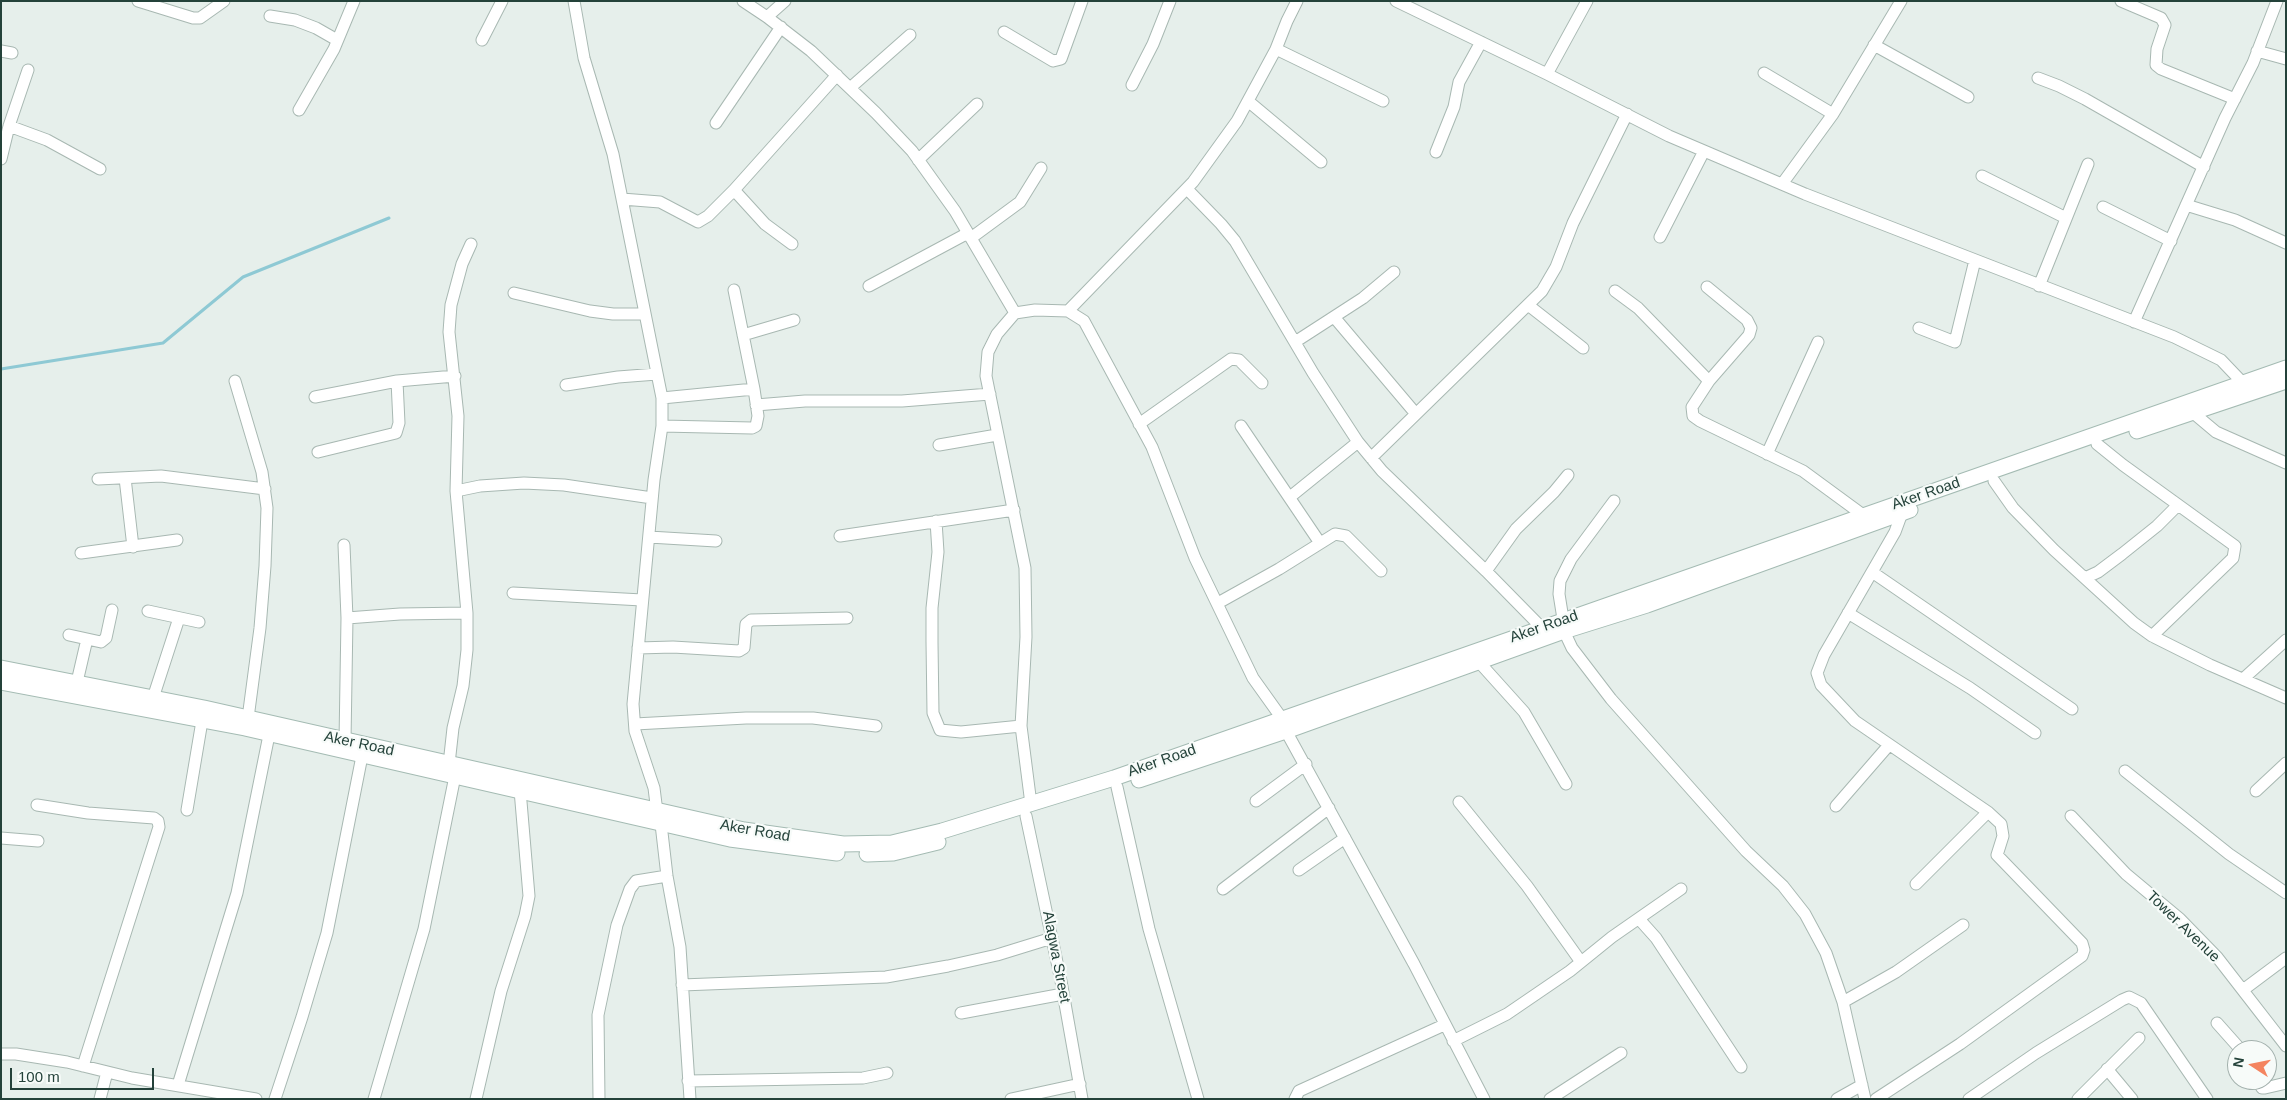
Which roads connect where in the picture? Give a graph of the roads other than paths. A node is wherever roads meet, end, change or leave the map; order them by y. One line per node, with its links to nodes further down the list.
1 (138, 1): 2 (street)
2 (224, 1)
3 (354, 1): 23 (street)
4 (502, 1): 24 (street)
5 (574, 1): 60 (street)
6 (743, 1): 19 (street)
7 (785, 1): 19 (street)
8 (1082, 1): 21 (street)
9 (1170, 1): 35 (street)
10 (1298, 1): 27 (street)
11 (1396, 1): 16 (street)
12 (1587, 1): 32 (street)
13 (1901, 1): 26 (street)
14 (2121, 1): 17 (street)
15 (2277, 1): 28 (street)
16 (1421, 6): 25 (street)
17 (2146, 6): 38 (street)
18 (270, 16): 23 (street)
19 (767, 17): 20 (street)
20 (781, 27): 33 (street); 45 (street)
21 (1004, 32)
22 (910, 36): 36 (street)
23 (338, 40): 42 (street)
24 (482, 40)
25 (1482, 42): 32 (street); 48 (street)
26 (1874, 45): 37 (street); 44 (street)
27 (1276, 49): 39 (street); 40 (street)
28 (2258, 51): 29 (street); 38 (street)
29 (2286, 59)
30 (28, 70): 46 (street)
31 (1764, 73): 44 (street)
32 (1547, 74): 43 (street)
33 (837, 76): 36 (street); 59 (street)
34 (2038, 78): 53 (street)
35 (1132, 86)
36 (850, 88): 50 (street)
37 (1968, 97)
38 (2235, 99): 53 (street)
39 (1248, 101): 51 (street); 58 (street)
40 (1383, 101)
41 (977, 104): 50 (street)
42 (299, 110)
43 (1627, 114): 47 (street); 78 (street)
44 (1833, 114): 57 (street)
45 (716, 123)
46 (9, 126): 49 (street); 55 (street)
47 (1704, 151): 57 (street); 65 (street)
48 (1436, 152)
49 (1, 159)
50 (918, 160): 64 (street)
51 (1321, 162)
52 (2088, 164): 63 (street)
53 (2204, 167): 61 (street)
54 (1042, 168): 64 (street)
55 (100, 169)
56 (1982, 176): 63 (street)
57 (1782, 184): 70 (street)
58 (1187, 189): 79 (street); 87 (street)
59 (734, 190): 60 (street); 69 (street)
60 (622, 199): 81 (street)
61 (2186, 205): 66 (street); 67 (street)
62 (2103, 207): 66 (street)
63 (2066, 218): 73 (street)
64 (970, 235): 72 (street); 80 (street)
65 (1660, 237)
66 (2171, 240): 84 (street)
67 (2286, 243)
68 (471, 244): 92 (street)
69 (792, 244)
70 (1975, 260): 73 (street); 85 (street)
71 (1394, 272): 82 (street)
72 (868, 286)
73 (2039, 286): 84 (street)
74 (1707, 287): 95 (street)
75 (734, 290): 86 (street)
76 (1615, 291): 95 (street)
77 (514, 292): 81 (street)
78 (1528, 305): 89 (street); 106 (street)
79 (1068, 311): 80 (street); 107 (street)
80 (1015, 313): 101 (street, Alagwa Street)
81 (644, 314): 91 (street)
82 (1334, 317): 87 (street); 106 (street)
83 (794, 320): 86 (street)
84 (2134, 322): 97 (street)
85 (1919, 328)
86 (743, 336): 100 (street)
87 (1295, 342): 111 (street)
88 (1818, 342): 115 (street)
89 (1583, 348)
90 (2286, 368): 97 (street, Aker Road)
91 (657, 374): 99 (street); 103 (street)
92 (455, 376): 94 (street); 124 (street)
93 (235, 381): 123 (street)
94 (397, 381): 102 (street); 114 (street)
95 (1709, 381): 115 (street)
96 (2286, 381): 105 (street, Aker Road)
97 (2242, 382): 117 (street, Aker Road)
98 (1262, 383): 107 (street)
99 (566, 385)
100 (754, 389): 103 (street); 104 (street)
101 (990, 394): 104 (street); 110 (street, Alagwa Street)
102 (316, 397)
103 (662, 398): 108 (street)
104 (756, 405): 108 (street)
105 (2192, 412): 112 (street, Aker Road); 118 (street)
106 (1416, 414): 116 (street)
107 (1139, 424): 147 (street)
108 (662, 426): 126 (street)
109 (1241, 426): 125 (street)
110 (997, 435): 113 (street); 129 (street, Alagwa Street)
111 (1358, 442): 116 (street); 125 (street)
112 (2097, 444): 117 (street, Aker Road); 128 (street)
113 (938, 445)
114 (318, 452)
115 (1767, 454): 131 (street)
116 (1371, 458): 142 (street)
117 (2042, 459): 122 (street, Aker Road); 131 (street, Aker Road)
118 (2286, 463)
119 (1568, 475): 142 (street)
120 (125, 478): 121 (street); 123 (street); 139 (street)
121 (98, 479)
122 (1994, 481): 130 (street, Aker Road); 144 (street)
123 (265, 489): 172 (street)
124 (456, 491): 126 (street); 152 (street)
125 (1290, 497): 137 (street)
126 (652, 498): 134 (street)
127 (1614, 501): 157 (street)
128 (2178, 505): 144 (street); 160 (street)
129 (1014, 510): 132 (street); 177 (street, Alagwa Street)
130 (1902, 513): 143 (street); 148 (street, Aker Road)
131 (1863, 515): 148 (street, Aker Road)
132 (936, 521): 133 (street); 177 (street)
133 (840, 536)
134 (649, 537): 136 (street); 146 (street)
135 (177, 540): 139 (street)
136 (716, 541)
137 (1320, 543): 141 (street); 147 (street)
138 (344, 545): 154 (street)
139 (133, 547): 140 (street)
140 (81, 553)
141 (1381, 571)
142 (1486, 571): 158 (street)
143 (1872, 572): 151 (street); 171 (street)
144 (2085, 578): 160 (street)
145 (513, 593): 146 (street)
146 (642, 600): 163 (street)
147 (1218, 603): 175 (street)
148 (1622, 607): 157 (street, Aker Road)
149 (112, 610): 161 (street)
150 (148, 611): 153 (street)
151 (1848, 613): 178 (street); 181 (street)
152 (467, 614): 154 (street); 186 (street)
153 (179, 618): 156 (street); 169 (street)
154 (348, 618): 180 (street)
155 (847, 618): 163 (street)
156 (199, 622)
157 (1563, 625): 158 (street, Aker Road); 164 (street, Aker Road); 219 (street)
158 (1542, 628): 175 (street, Aker Road)
159 (69, 635): 161 (street)
160 (2152, 636): 166 (street)
161 (86, 639): 168 (street)
162 (2286, 640): 166 (street)
163 (638, 648): 174 (street)
164 (1479, 662): 175 (street, Aker Road); 188 (street)
165 (1, 668): 168 (street, Aker Road)
166 (2243, 679): 170 (street)
167 (1, 682): 173 (street, Aker Road)
168 (76, 682): 169 (street, Aker Road)
169 (153, 698): 172 (street, Aker Road)
170 (2286, 698)
171 (2072, 709)
172 (248, 718): 180 (street, Aker Road)
173 (202, 721): 179 (street, Aker Road); 197 (street)
174 (634, 724): 176 (street); 201 (street)
175 (1285, 725): 185 (street); 189 (street, Aker Road); 198 (street, Aker Road)
176 (876, 726)
177 (1021, 726): 198 (street, Alagwa Street)
178 (2035, 733)
179 (269, 734): 182 (street, Aker Road); 236 (street)
180 (345, 741): 183 (street, Aker Road)
181 (1889, 745): 195 (street); 199 (street)
182 (362, 756): 183 (street, Aker Road); 241 (street)
183 (400, 758): 186 (street, Aker Road)
184 (2286, 763): 191 (street)
185 (1306, 764): 192 (street); 196 (street)
186 (452, 769): 190 (street, Aker Road); 201 (street, Aker Road); 242 (street)
187 (2125, 771): 210 (street)
188 (1566, 784)
189 (1118, 787): 198 (street, Aker Road); 248 (street)
190 (520, 790): 201 (street, Aker Road); 243 (street)
191 (2256, 791)
192 (1256, 801)
193 (1459, 802): 215 (street)
194 (37, 805): 229 (street)
195 (1836, 806)
196 (1329, 808): 203 (street); 208 (street)
197 (187, 810)
198 (1028, 810): 201 (street, Aker Road); 213 (street, Alagwa Street)
199 (1988, 812): 207 (street); 254 (street)
200 (2071, 816): 217 (street, Tower Avenue)
201 (659, 818): 206 (street)
202 (1, 838): 204 (street)
203 (1345, 838): 205 (street); 222 (street)
204 (38, 841)
205 (1299, 870)
206 (667, 876): 216 (street); 244 (street)
207 (1916, 884)
208 (1223, 889)
209 (1681, 889): 211 (street)
210 (2286, 893)
211 (1639, 919): 215 (street); 230 (street)
212 (1963, 925): 219 (street)
213 (1052, 938): 216 (street); 218 (street, Alagwa Street)
214 (2286, 958): 217 (street)
215 (1581, 962): 225 (street)
216 (682, 985): 234 (street)
217 (2243, 990): 226 (street, Tower Avenue)
218 (1063, 994): 220 (street); 235 (street, Alagwa Street)
219 (1843, 1002): 237 (street)
220 (961, 1013)
221 (2217, 1023): 224 (street)
222 (1444, 1025): 225 (street); 249 (street)
223 (2139, 1038): 231 (street)
224 (2232, 1040)
225 (1453, 1041): 250 (street)
226 (2286, 1046)
227 (1621, 1053): 251 (street)
228 (1, 1054): 229 (street)
229 (83, 1066): 232 (street)
230 (1741, 1067)
231 (2108, 1069): 256 (street); 257 (street)
232 (107, 1072): 236 (street); 239 (street)
233 (887, 1073): 234 (street)
234 (688, 1081): 245 (street)
235 (1080, 1084): 246 (street); 247 (street, Alagwa Street)
236 (178, 1085): 238 (street)
237 (1862, 1085): 252 (street); 253 (street)
238 (201, 1094): 240 (street)
239 (100, 1099)
240 (256, 1099)
241 (274, 1099)
242 (374, 1099)
243 (476, 1099)
244 (599, 1099)
245 (690, 1099)
246 (1011, 1099)
247 (1082, 1099)
248 (1198, 1099)
249 (1295, 1099)
250 (1484, 1099)
251 (1550, 1099)
252 (1836, 1099)
253 (1865, 1099)
254 (1876, 1099)
255 (1969, 1099): 258 (street)
256 (2078, 1099)
257 (2132, 1099)
258 (2207, 1099)

